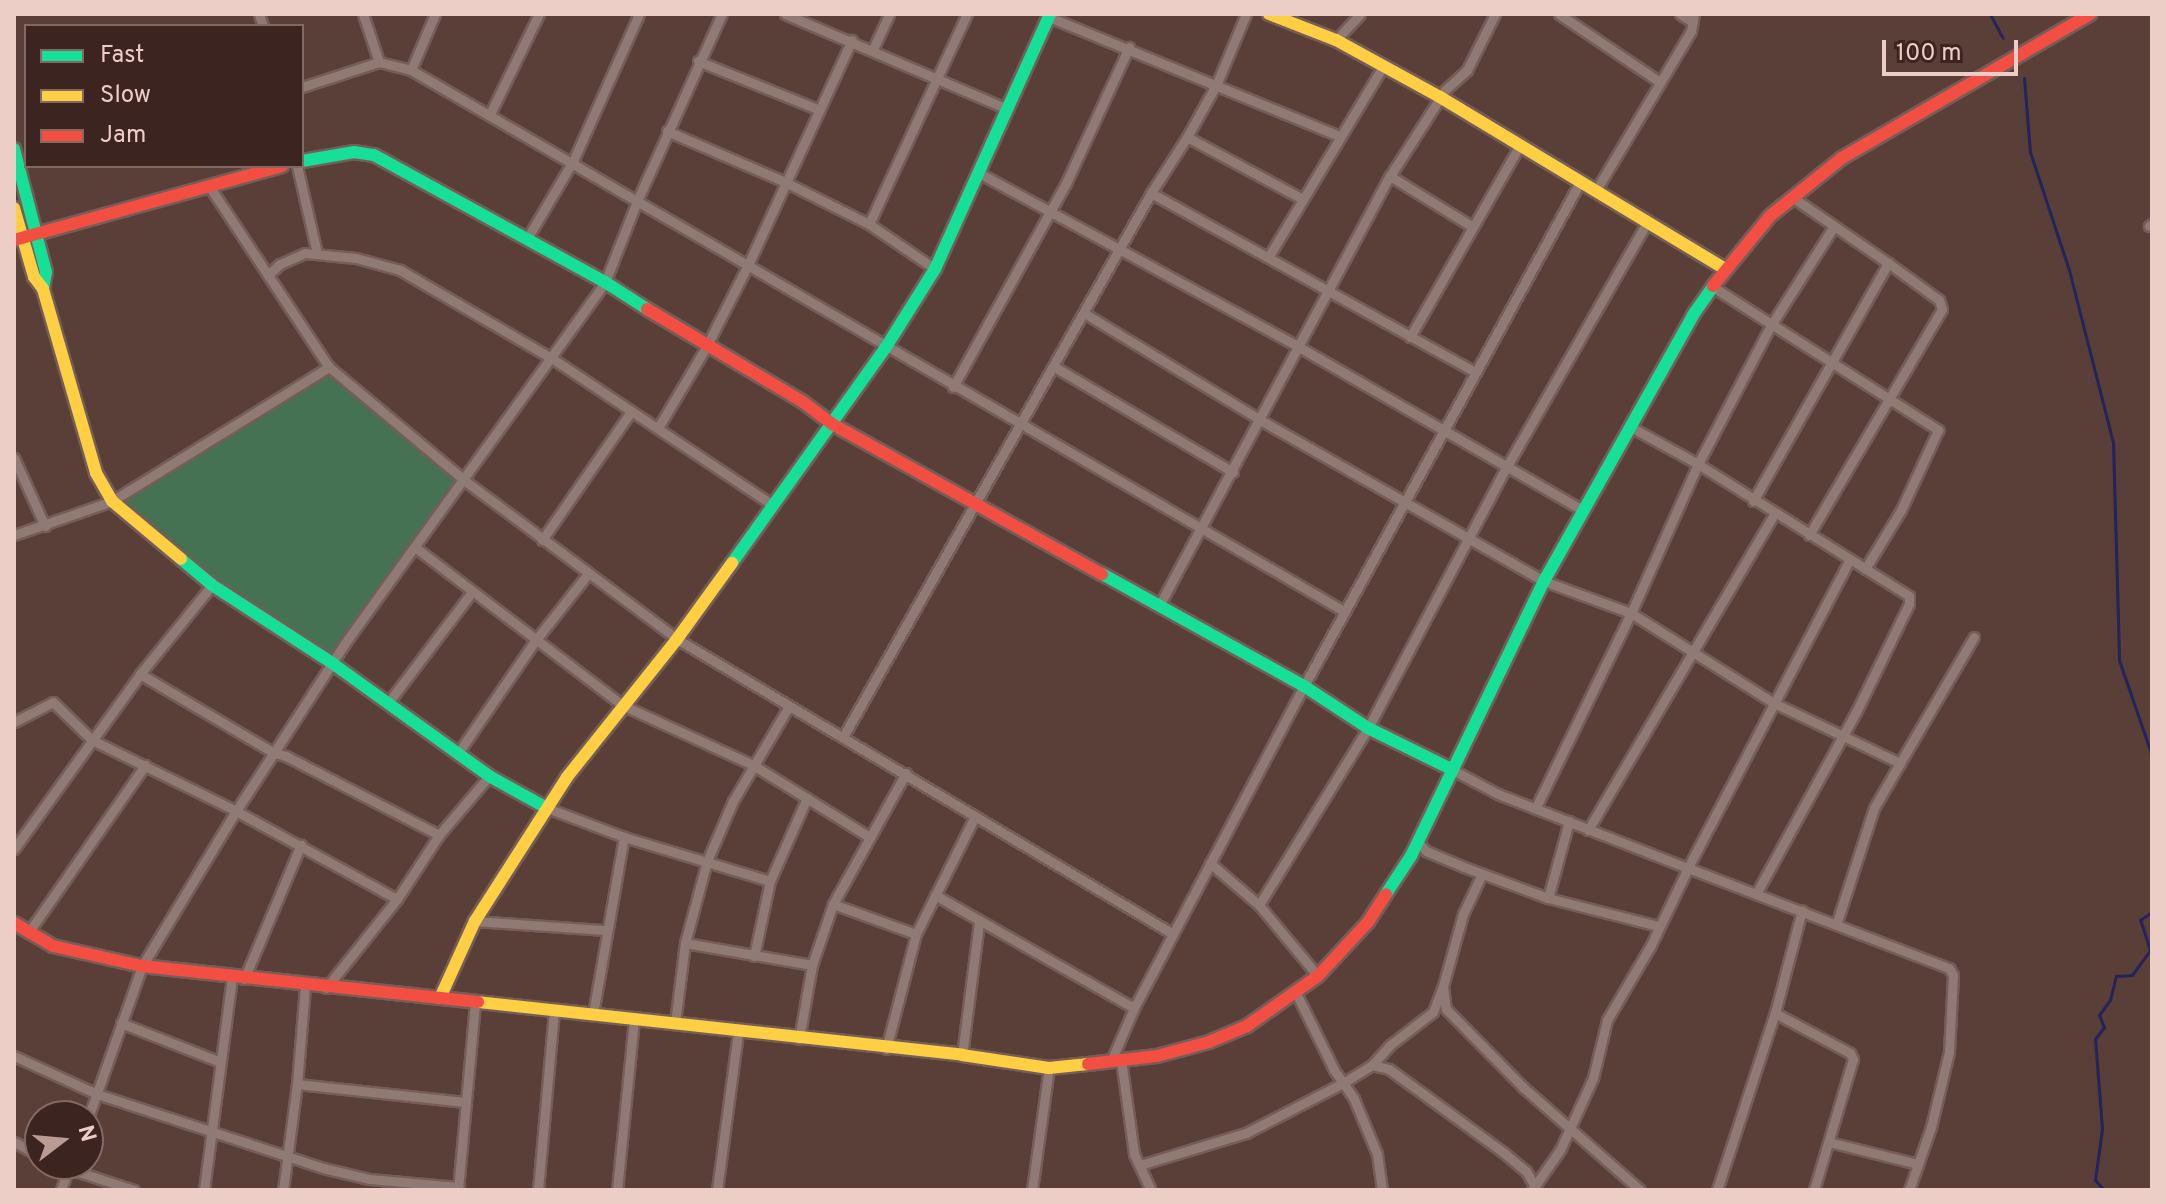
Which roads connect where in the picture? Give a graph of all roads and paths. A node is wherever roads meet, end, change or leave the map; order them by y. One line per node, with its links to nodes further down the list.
1 (363, 14): 23 (street)
2 (435, 14): 25 (street)
3 (539, 14): 33 (street)
4 (639, 14): 40 (street)
5 (722, 14): 22 (street)
6 (785, 14): 18 (street)
7 (889, 14): 21 (street)
8 (967, 14): 26 (street)
9 (1246, 14): 28 (street)
10 (1269, 14): 19 (street)
11 (1360, 14): 19 (street)
12 (1495, 14): 30 (street)
13 (1559, 14): 27 (street)
14 (1680, 14): 17 (street)
15 (2090, 14): 50 (street)
16 (1050, 15): 20 (street); 31 (street)
17 (1693, 18): 27 (street)
18 (852, 40): 21 (street); 32 (street)
19 (1336, 40): 24 (street)
20 (1129, 47): 28 (street); 54 (street)
21 (873, 49): 26 (street)
22 (698, 61): 32 (street); 34 (street)
23 (379, 62): 25 (street); 29 (street)
24 (1383, 66): 30 (street); 35 (street)
25 (411, 70): 33 (street)
26 (938, 77): 31 (street); 56 (street)
27 (1660, 82): 48 (street)
28 (1217, 83): 35 (street); 36 (street)
29 (304, 86)
30 (1440, 97): 37 (street); 44 (street)
31 (1005, 108): 43 (street)
32 (820, 110): 45 (street)
33 (490, 114): 40 (street)
34 (667, 131): 45 (street); 52 (street)
35 (1339, 136): 51 (street)
36 (1187, 137): 49 (street); 51 (street)
37 (1520, 145): 46 (street); 58 (street)
38 (14, 149): 59 (street)
39 (304, 161): 60 (street)
40 (573, 161): 52 (street); 60 (street)
41 (276, 168): 47 (street)
42 (297, 168): 63 (street)
43 (979, 173): 54 (street); 67 (street)
44 (1390, 176): 58 (street); 73 (street)
45 (783, 181): 56 (street); 66 (street)
46 (1580, 182): 48 (street); 84 (street)
47 (211, 189): 59 (street); 69 (street)
48 (1595, 192): 55 (street)
49 (1151, 193): 62 (street); 64 (street)
50 (1792, 197): 57 (street); 68 (street)
51 (1301, 198): 64 (street)
52 (637, 201): 66 (street); 70 (street)
53 (14, 208): 61 (street)
54 (1050, 211): 62 (street); 85 (street)
55 (1647, 223): 68 (street); 96 (street)
56 (869, 224): 67 (street)
57 (1834, 226): 65 (street); 75 (street)
58 (1473, 227): 76 (street)
59 (37, 234): 61 (street); 72 (street)
60 (528, 237): 70 (street)
61 (18, 239): 72 (street)
62 (1118, 251): 74 (street); 79 (street)
63 (317, 253): 69 (street); 80 (street)
64 (1269, 256): 73 (street)
65 (1888, 263): 81 (street); 86 (street)
66 (747, 267): 77 (street); 78 (street)
67 (935, 269): 78 (street)
68 (1725, 269): 71 (street)
69 (268, 275): 83 (street)
70 (605, 282): 77 (street); 80 (street)
71 (1713, 287): 75 (street); 91 (street)
72 (43, 289): 99 (street)
73 (1328, 293): 76 (street); 79 (street)
74 (1084, 313): 82 (street); 88 (street)
75 (1771, 325): 81 (street); 95 (street)
76 (1410, 337): 84 (street)
77 (706, 347): 89 (street); 92 (street)
78 (886, 347): 85 (street); 89 (street)
79 (1299, 347): 88 (street); 93 (street)
80 (553, 359): 87 (street); 98 (street)
81 (1831, 363): 86 (street); 100 (street)
82 (1053, 366): 90 (street); 97 (street)
83 (329, 367): 98 (street); 99 (street)
84 (1474, 371): 93 (street)
85 (953, 387): 90 (street)
86 (1888, 399): 109 (street); 114 (street)
87 (630, 413): 92 (street); 111 (street)
88 (1262, 421): 97 (street); 101 (street)
89 (832, 424): 102 (street); 103 (street)
90 (1019, 425): 102 (street); 107 (street)
91 (1629, 426): 95 (street); 104 (street)
92 (658, 428): 103 (street)
93 (1444, 430): 96 (street); 101 (street)
94 (14, 458): 106 (street)
95 (1698, 464): 100 (street); 121 (street)
96 (1507, 466): 104 (street); 110 (street)
97 (1233, 472): 107 (street)
98 (464, 480): 111 (street); 112 (street)
99 (112, 501): 106 (street); 117 (street)
100 (1753, 501): 105 (street)
101 (1406, 502): 110 (street); 120 (street)
102 (976, 503): 119 (street); 136 (street)
103 (771, 504): 123 (street)
104 (1583, 510): 116 (street)
105 (1775, 513): 109 (street); 125 (street)
106 (45, 526): 108 (street)
107 (1200, 527): 119 (street); 120 (street)
108 (14, 535)
109 (1809, 535): 113 (street)
110 (1470, 537): 116 (street); 134 (street)
111 (542, 540): 115 (street)
112 (416, 548): 118 (street); 126 (street)
113 (1850, 559): 114 (street); 130 (street)
114 (1865, 569): 135 (street)
115 (587, 575): 123 (street); 124 (street)
116 (1544, 581): 121 (street); 143 (street)
117 (212, 585): 126 (street); 127 (street)
118 (472, 592): 124 (street); 129 (street)
119 (1159, 606): 128 (street)
120 (1344, 611): 128 (street)
121 (1631, 613): 125 (street); 147 (street)
122 (1974, 637): 140 (street)
123 (677, 639): 131 (street); 132 (street)
124 (535, 641): 131 (street); 139 (street)
125 (1690, 651): 130 (street); 153 (street)
126 (332, 663): 129 (street); 138 (street)
127 (140, 674): 137 (street); 138 (street)
128 (1304, 686): 134 (street); 162 (street)
129 (388, 703): 139 (street)
130 (1774, 703): 135 (street); 163 (street)
131 (622, 705): 142 (street); 148 (street)
132 (789, 706): 136 (street); 142 (street)
133 (14, 722): 137 (street)
134 (1368, 728): 143 (street); 171 (street)
135 (1840, 736): 140 (street); 166 (street)
136 (843, 737): 144 (street)
137 (92, 740): 141 (street); 154 (street)
138 (274, 753): 149 (street); 155 (street)
139 (458, 753): 145 (street)
140 (1900, 763): 174 (street)
141 (145, 765): 149 (street); 179 (street)
142 (753, 765): 146 (street); 161 (street)
143 (1451, 769): 147 (street); 158 (street)
144 (906, 773): 150 (street); 156 (street)
145 (489, 776): 148 (street); 155 (street)
146 (807, 798): 156 (street); 165 (street)
147 (1536, 807): 151 (street)
148 (547, 808): 157 (street); 173 (street)
149 (236, 811): 159 (street); 185 (street)
150 (975, 816): 167 (street); 181 (street)
151 (1569, 821): 153 (street); 168 (street)
152 (14, 828): 154 (street)
153 (1588, 830): 163 (street)
154 (24, 835): 160 (street)
155 (439, 835): 169 (street)
156 (868, 836): 170 (street)
157 (624, 837): 161 (street); 178 (street)
158 (1418, 842): 164 (street); 186 (street)
159 (301, 845): 169 (street); 187 (street)
160 (14, 849)
161 (707, 861): 165 (street); 182 (street)
162 (1210, 863): 171 (street); 181 (street)
163 (1688, 868): 166 (street); 177 (street)
164 (1482, 874): 168 (street); 189 (street)
165 (770, 881): 183 (street)
166 (1756, 894): 172 (street)
167 (935, 895): 176 (street); 180 (street)
168 (1548, 898): 177 (street)
169 (397, 899): 190 (street)
170 (833, 904): 180 (street); 184 (street)
171 (1259, 905): 186 (street)
172 (1802, 910): 174 (street); 196 (street)
173 (475, 921): 178 (street); 192 (street)
174 (1837, 922): 219 (street)
175 (14, 923): 179 (street)
176 (979, 923): 194 (street); 204 (street)
177 (1658, 926): 215 (street)
178 (605, 930): 197 (street)
179 (28, 933): 185 (street)
180 (916, 934): 203 (street)
181 (1173, 934): 194 (street)
182 (685, 943): 183 (street); 200 (street)
183 (754, 956): 184 (street)
184 (812, 965): 202 (street)
185 (142, 966): 187 (street); 199 (street)
186 (1318, 976): 191 (street)
187 (238, 978): 188 (street); 206 (street)
188 (305, 986): 190 (street); 211 (street)
189 (1443, 986): 208 (street); 215 (street)
190 (326, 988): 192 (street)
191 (1296, 993): 207 (street); 210 (street)
192 (440, 998): 193 (street)
193 (475, 1002): 195 (street); 214 (street)
194 (1134, 1008): 207 (street)
195 (554, 1010): 197 (street); 227 (street)
196 (1775, 1013): 217 (street); 234 (street)
197 (593, 1014): 198 (street)
198 (634, 1020): 200 (street); 228 (street)
199 (121, 1023): 206 (street); 212 (street)
200 (675, 1023): 201 (street)
201 (738, 1032): 202 (street); 229 (street)
202 (799, 1039): 203 (street)
203 (886, 1049): 204 (street)
204 (962, 1055): 209 (street)
205 (14, 1056): 212 (street)
206 (218, 1061): 216 (street)
207 (1116, 1061): 209 (street); 220 (street)
208 (1372, 1065): 210 (street); 223 (street)
209 (1049, 1068): 230 (street)
210 (1343, 1083): 220 (street); 232 (street)
211 (297, 1084): 214 (street); 218 (street)
212 (97, 1094): 213 (street); 216 (street)
213 (95, 1100)
214 (465, 1102): 222 (street)
215 (1568, 1127): 223 (street); 233 (street)
216 (211, 1130): 218 (street); 225 (street)
217 (1829, 1142): 219 (street); 235 (street)
218 (287, 1155): 222 (street); 226 (street)
219 (1918, 1164): 236 (street)
220 (1140, 1165): 231 (street)
221 (104, 1180): 224 (street)
222 (458, 1188)
223 (1534, 1188)
224 (134, 1190)
225 (204, 1190)
226 (283, 1190)
227 (538, 1190)
228 (617, 1190)
229 (717, 1190)
230 (1032, 1190)
231 (1151, 1190)
232 (1382, 1190)
233 (1640, 1190)
234 (1717, 1190)
235 (1814, 1190)
236 (1909, 1190)

